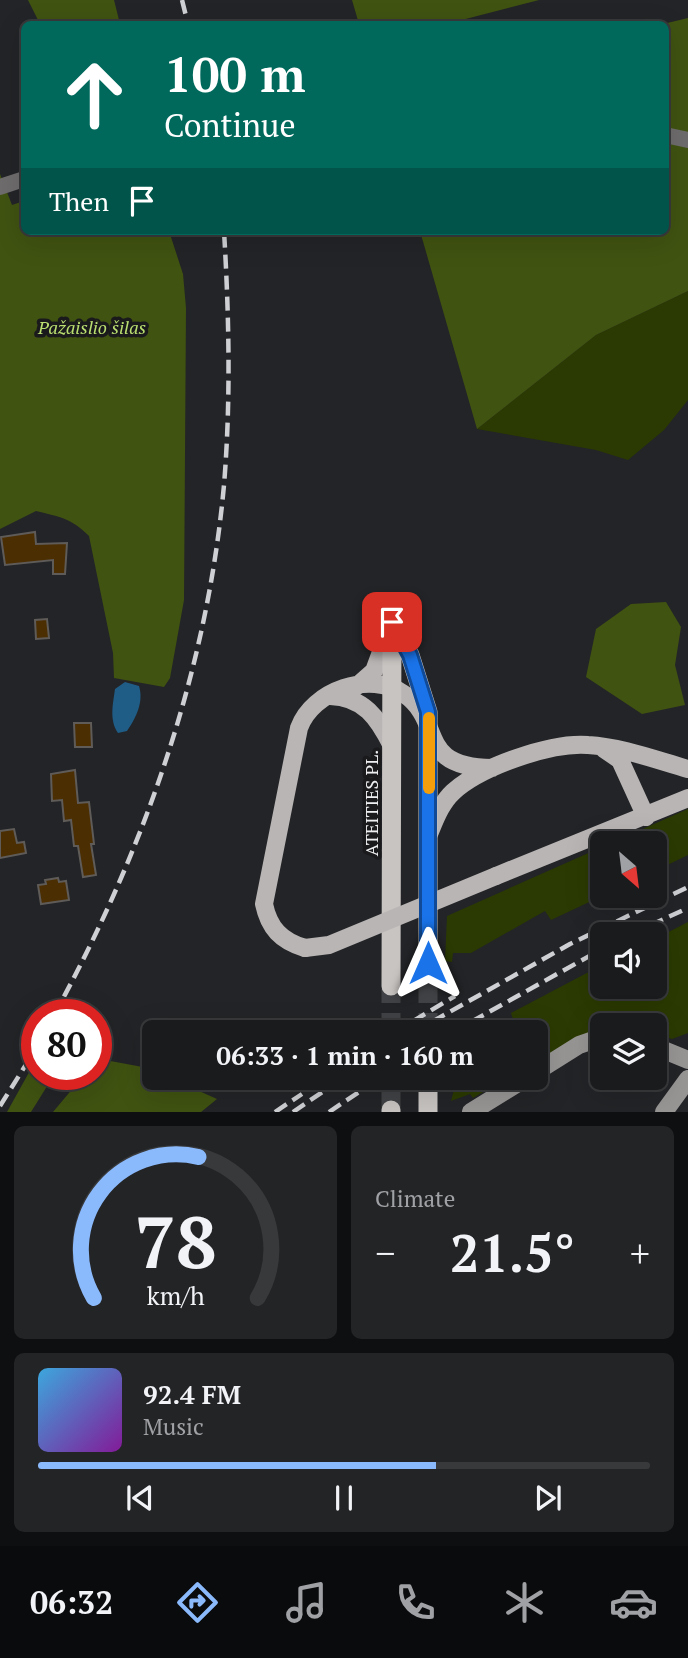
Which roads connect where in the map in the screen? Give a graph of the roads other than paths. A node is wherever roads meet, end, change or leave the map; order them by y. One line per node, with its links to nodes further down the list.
1 (669, 136): 2 (street)
2 (688, 140)
3 (21, 180): 4 (street)
4 (0, 187)
5 (392, 622): 6 (main road); 7 (highway, ATEITIES PL.); 9 (highway)
6 (357, 686): 7 (main road); 8 (main road)
7 (392, 688): 9 (main road); 10 (highway, ATEITIES PL.)
8 (326, 696): 10 (main road); 15 (main road, bridge)
9 (430, 738): 12 (main road); 16 (highway)
10 (392, 746): 18 (highway, ATEITIES PL.)
11 (598, 746): 12 (main road); 13 (main road); 15 (main road)
12 (492, 768): 16 (main road)
13 (688, 769)
14 (688, 798): 15 (main road)
15 (646, 817)
16 (429, 835): 17 (highway)
17 (428, 963)
18 (391, 985)
19 (590, 1041): 22 (main road)
20 (667, 1051): 21 (main road)
21 (688, 1060)
22 (548, 1064)
23 (688, 1080): 28 (main road)
24 (428, 1090): 26 (highway)
25 (507, 1090): 27 (main road)
26 (428, 1112)
27 (471, 1112)
28 (664, 1112)

